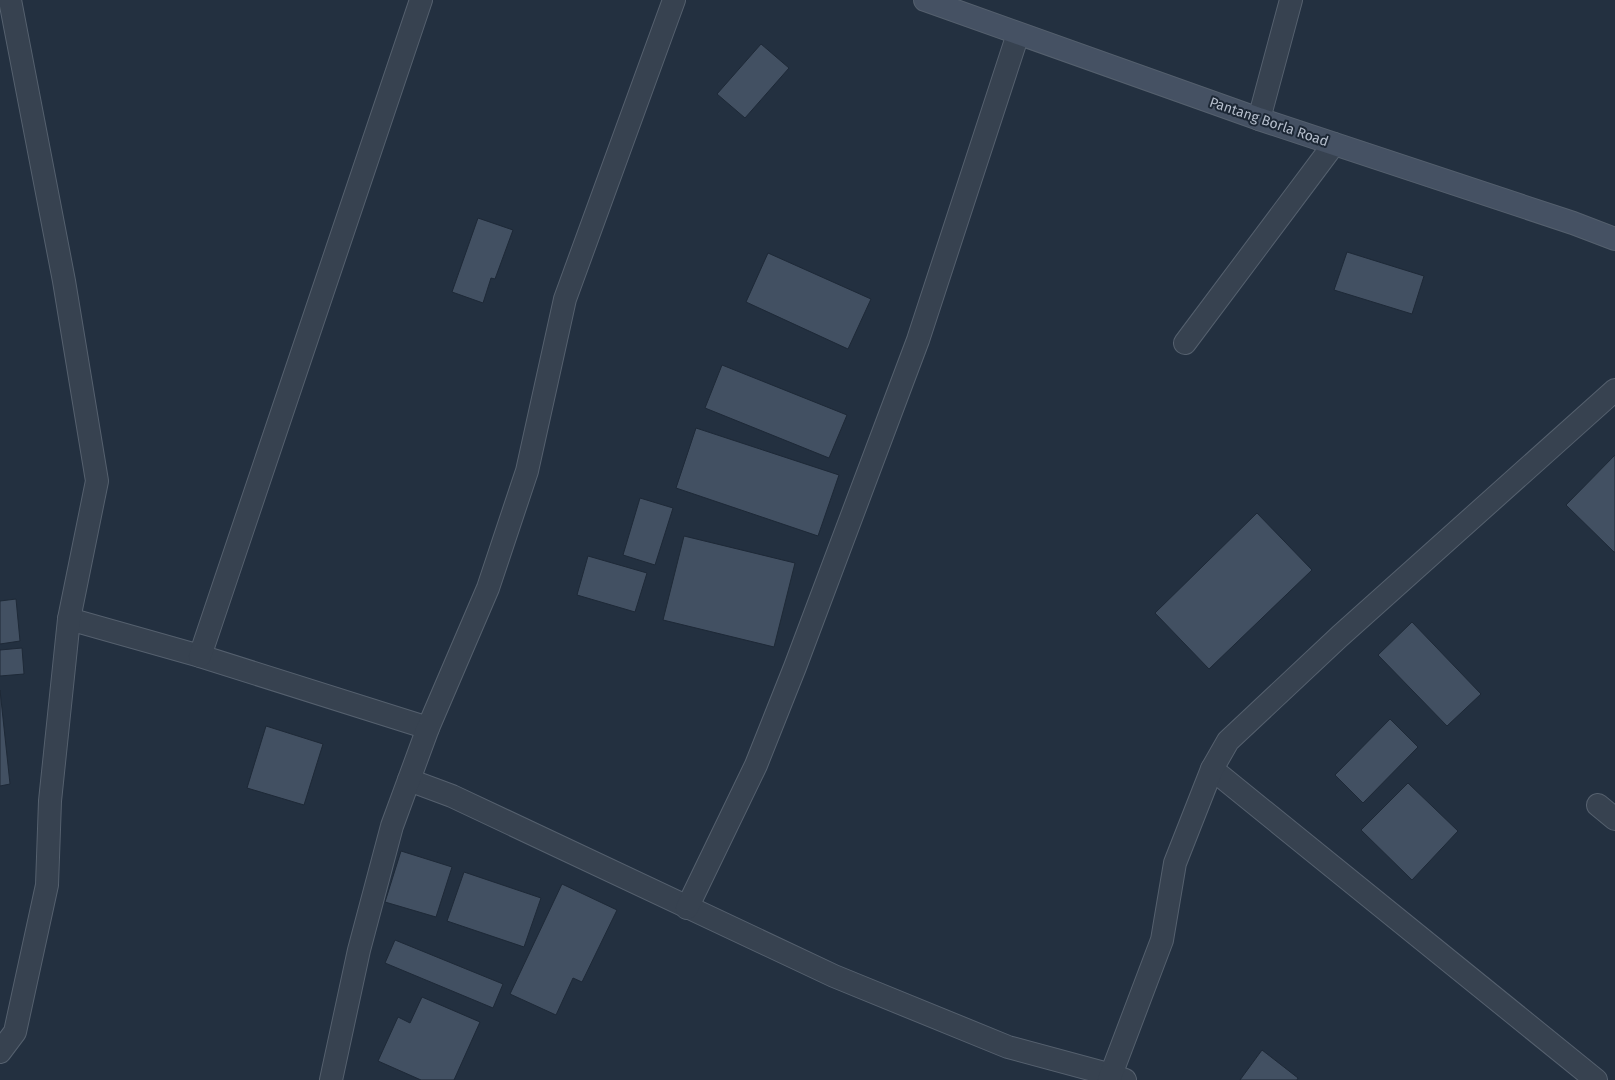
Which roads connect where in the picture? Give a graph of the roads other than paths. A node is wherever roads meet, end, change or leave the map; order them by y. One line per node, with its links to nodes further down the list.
1 (10, 0): 12 (street)
2 (421, 0): 13 (street)
3 (674, 0): 14 (street)
4 (925, 0): 6 (street, Pantang Borla Road)
5 (1291, 0): 7 (street)
6 (1018, 34): 7 (street, Pantang Borla Road); 19 (street)
7 (1259, 119): 8 (street, Pantang Borla Road)
8 (1334, 144): 9 (street, Pantang Borla Road); 10 (street)
9 (1615, 239)
10 (1185, 343)
11 (1615, 390): 15 (street)
12 (69, 619): 13 (street); 20 (street)
13 (200, 656): 14 (street)
14 (428, 728): 16 (street)
15 (1212, 769): 21 (street); 23 (street)
16 (409, 780): 19 (street); 22 (street)
17 (1598, 805): 18 (street)
18 (1615, 819)
19 (687, 908): 21 (street)
20 (0, 1052)
21 (1115, 1078)
22 (331, 1080)
23 (1596, 1080)

